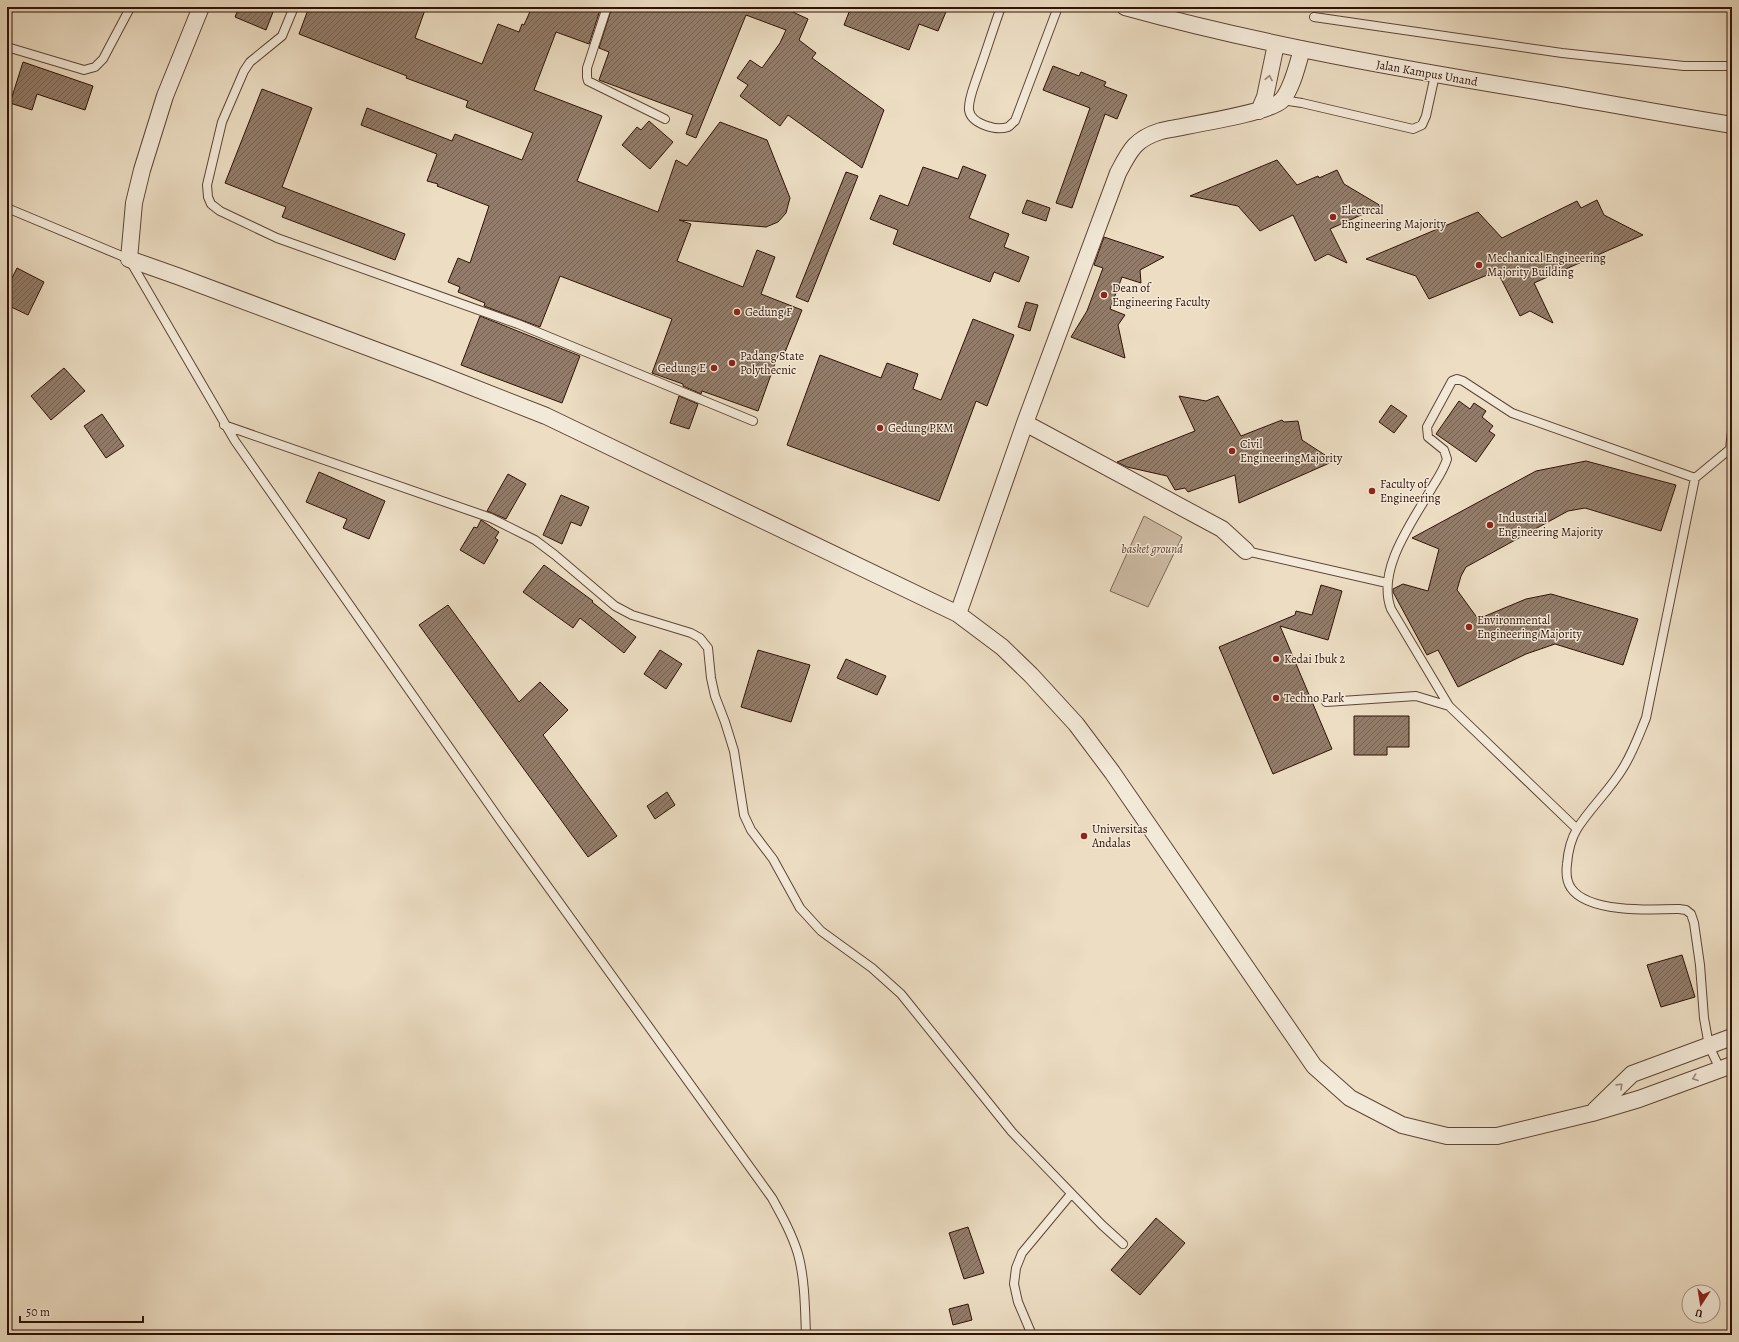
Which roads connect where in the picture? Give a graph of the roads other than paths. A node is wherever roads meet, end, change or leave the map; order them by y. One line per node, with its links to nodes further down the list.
1 (12, 7): 10 (lane)
2 (118, 7): 3 (lane)
3 (131, 7): 13 (lane)
4 (201, 7): 22 (street)
5 (294, 7): 23 (lane)
6 (607, 7): 19 (lane)
7 (1001, 7): 8 (lane)
8 (1058, 7)
9 (1125, 7): 12 (street, Jalan Kampus Unand)
10 (7, 9)
11 (1314, 17): 15 (lane)
12 (1276, 44): 14 (street, Jalan Kampus Unand); 18 (street, one-way to 12)
13 (7, 47)
14 (1302, 49): 16 (street, Jalan Kampus Unand); 17 (street)
15 (1732, 66)
16 (1435, 75): 17 (lane); 20 (street, Jalan Kampus Unand)
17 (1282, 100): 18 (street)
18 (1262, 104): 24 (street)
19 (665, 118)
20 (1732, 125)
21 (7, 208): 22 (lane)
22 (129, 259): 25 (lane); 31 (street)
23 (753, 421)
24 (1025, 423): 29 (street); 31 (street)
25 (224, 425): 39 (lane); 41 (lane)
26 (1732, 431): 27 (lane)
27 (1731, 453): 28 (lane)
28 (1695, 478): 30 (lane); 34 (lane)
29 (1246, 551): 30 (lane)
30 (1386, 583): 33 (lane)
31 (958, 614): 38 (street)
32 (1326, 702): 33 (lane)
33 (1449, 706): 34 (lane)
34 (1577, 829): 36 (lane)
35 (1732, 1037): 36 (street)
36 (1709, 1046): 37 (lane); 38 (street, one-way to 36)
37 (1726, 1067): 38 (street, one-way to 38)
38 (1592, 1113)
39 (1071, 1194): 40 (lane); 42 (lane)
40 (1123, 1244)
41 (806, 1335)
42 (1032, 1335)

